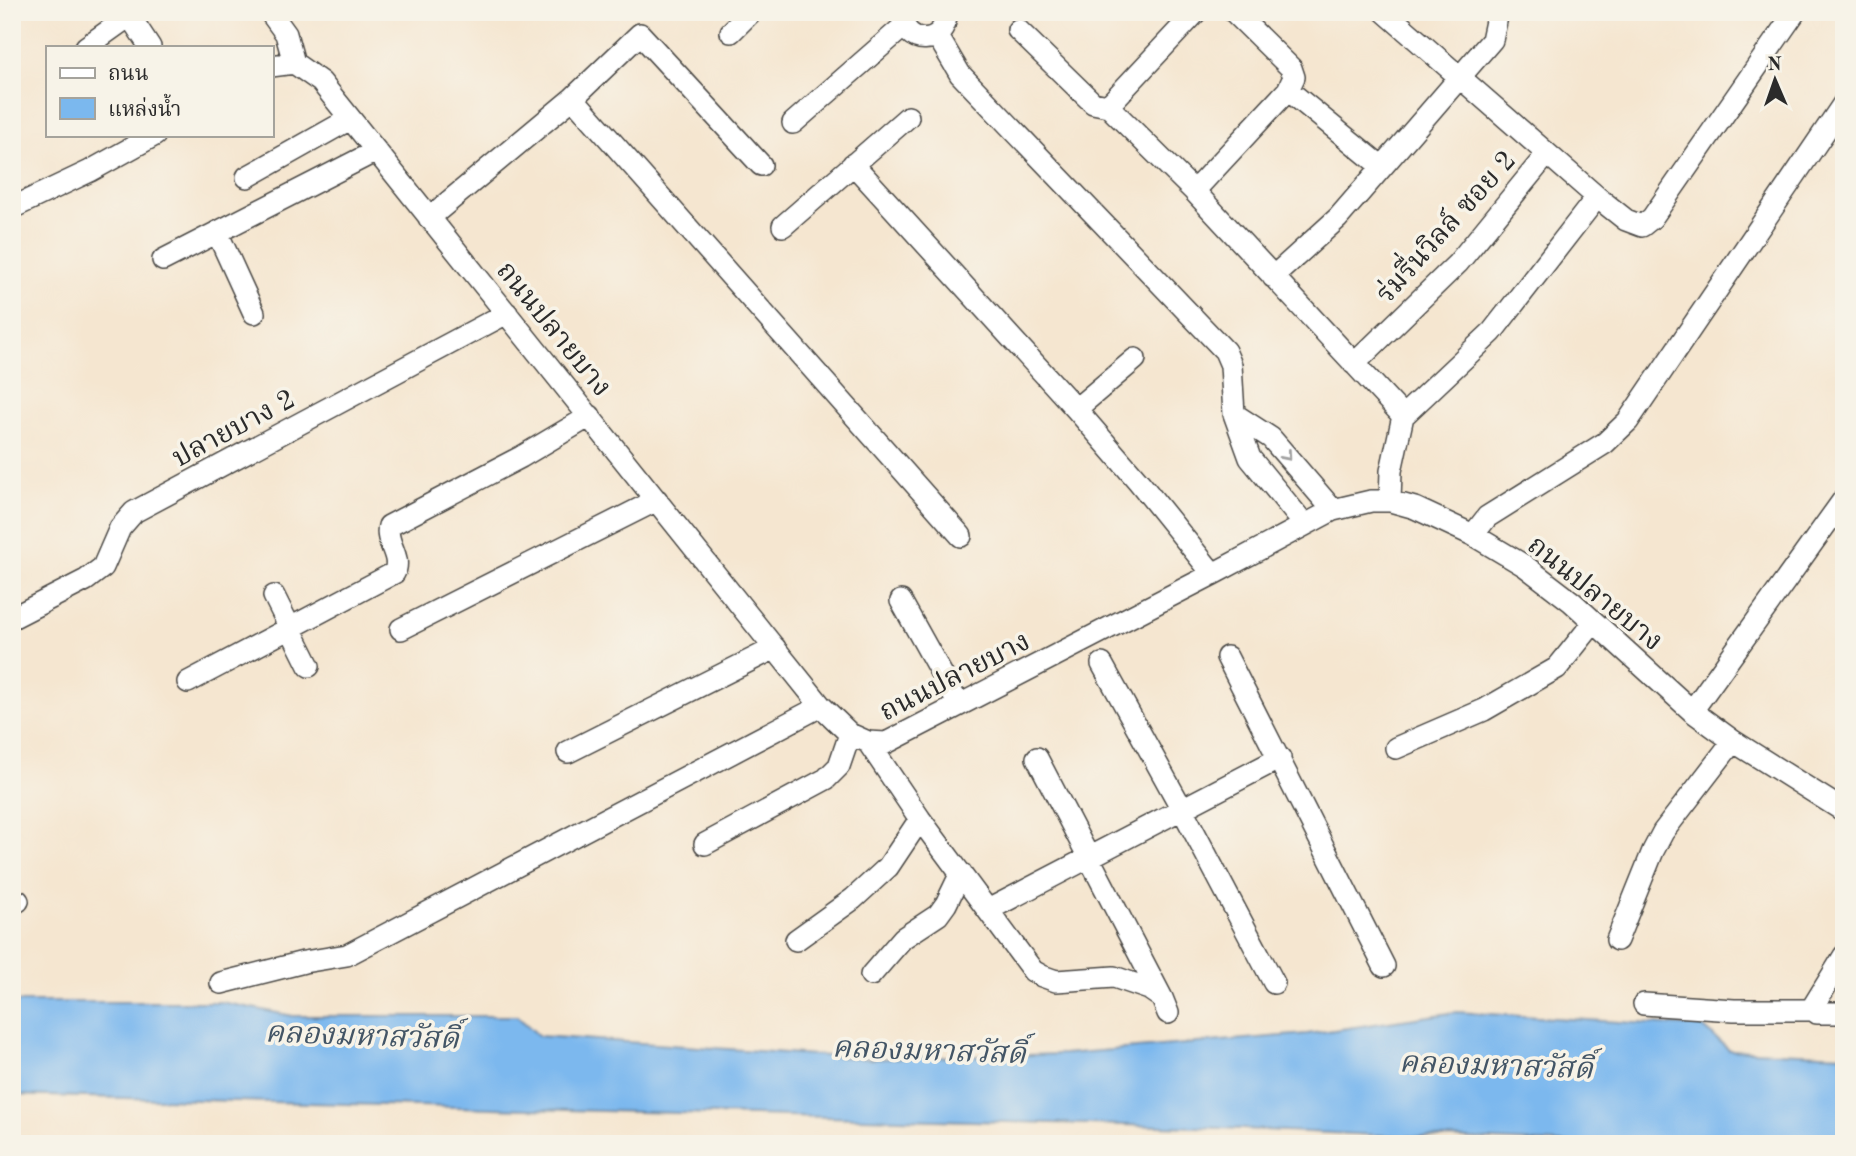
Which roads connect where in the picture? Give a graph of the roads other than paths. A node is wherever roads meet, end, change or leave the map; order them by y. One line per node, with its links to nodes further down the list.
1 (270, 12): 16 (street)
2 (751, 12): 12 (street)
3 (946, 12): 13 (street)
4 (1196, 12): 22 (street)
5 (1234, 12): 19 (street)
6 (1385, 12): 18 (street)
7 (1498, 12): 18 (street)
8 (1795, 12): 34 (street)
9 (130, 13): 14 (street); 15 (street)
10 (903, 19): 13 (street); 25 (street)
11 (1018, 30): 22 (street)
12 (731, 32)
13 (937, 35): 46 (street)
14 (87, 46)
15 (149, 46)
16 (294, 63): 17 (street); 24 (street, ถนนปลายบาง)
17 (273, 66)
18 (1460, 77): 28 (street); 31 (street)
19 (1288, 90): 31 (street); 33 (street)
20 (573, 98): 30 (street); 36 (street); 55 (street)
21 (1844, 103): 54 (street)
22 (1108, 106): 33 (street)
23 (908, 117): 29 (street)
24 (350, 119): 27 (street, ถนนปลายบาง); 32 (street)
25 (793, 123)
26 (153, 136): 35 (street)
27 (376, 152): 36 (street, ถนนปลายบาง); 38 (street)
28 (1548, 154): 34 (street); 44 (street, ร่มรื่นวิลล์ ซอย 2)
29 (853, 164): 37 (street); 45 (street)
30 (761, 165)
31 (1382, 167): 40 (street)
32 (247, 177)
33 (1194, 191): 40 (street)
34 (1597, 197): 48 (street)
35 (12, 208)
36 (429, 218): 42 (street, ถนนปลายบาง)
37 (783, 226)
38 (216, 232): 39 (street); 41 (street)
39 (163, 260)
40 (1273, 277): 44 (street)
41 (254, 313)
42 (507, 313): 47 (street, ถนนปลายบาง); 59 (street, ปลายบาง 2)
43 (1135, 359): 45 (street)
44 (1354, 364): 48 (street)
45 (1076, 409): 56 (street)
46 (1234, 414): 52 (street, one-way to 52); 53 (street)
47 (590, 416): 50 (street, ถนนปลายบาง); 61 (street)
48 (1402, 416): 51 (street)
49 (1844, 499): 70 (street)
50 (657, 500): 62 (street); 63 (street, ถนนปลายบาง)
51 (1390, 501): 52 (street, ถนนปลายบาง); 54 (street, ถนนปลายบาง)
52 (1334, 510): 53 (street, ถนนปลายบาง)
53 (1305, 525): 56 (street, ถนนปลายบาง)
54 (1473, 535): 60 (street, ถนนปลายบาง)
55 (961, 536)
56 (1213, 574): 68 (street, ถนนปลายบาง)
57 (274, 596): 61 (street)
58 (901, 601): 68 (street)
59 (12, 618)
60 (1594, 622): 70 (street, ถนนปลายบาง); 73 (street)
61 (290, 627): 66 (street); 67 (street)
62 (401, 629)
63 (775, 648): 69 (street, ถนนปลายบาง); 74 (street)
64 (1227, 657): 76 (street)
65 (1102, 664): 77 (street)
66 (309, 666)
67 (188, 682)
68 (959, 705): 71 (street, ถนนปลายบาง)
69 (821, 706): 71 (street, ถนนปลายบาง); 89 (street)
70 (1692, 711): 72 (street, ถนนปลายบาง)
71 (859, 738): 79 (street); 80 (street)
72 (1734, 741): 78 (street, ถนนปลายบาง); 85 (street)
73 (1396, 748)
74 (568, 752)
75 (1037, 758): 81 (street)
76 (1280, 758): 77 (street); 87 (street)
77 (1182, 809): 81 (street); 90 (street)
78 (1844, 811)
79 (920, 819): 82 (street); 84 (street)
80 (705, 844)
81 (1088, 858): 83 (street); 83 (street)
82 (961, 873): 83 (street); 88 (street)
83 (988, 910)
84 (796, 940)
85 (1617, 940)
86 (1844, 956): 92 (street)
87 (1384, 966)
88 (871, 975)
89 (221, 983)
90 (1274, 983)
91 (1644, 1004): 92 (street)
92 (1814, 1010): 93 (street)
93 (1844, 1013)

